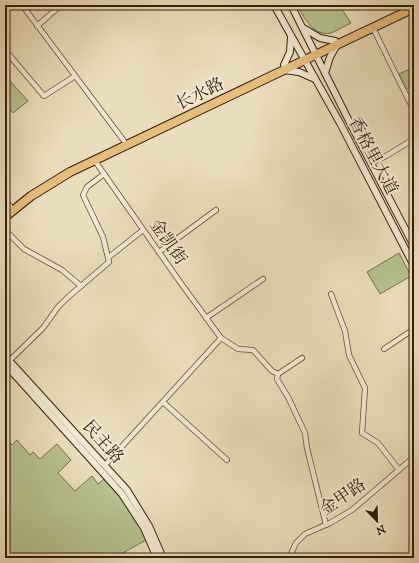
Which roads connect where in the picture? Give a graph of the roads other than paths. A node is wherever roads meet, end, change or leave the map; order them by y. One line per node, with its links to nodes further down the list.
1 (22, 5): 6 (street)
2 (61, 5): 6 (street)
3 (274, 5): 9 (main road, 香格里大道)
4 (291, 5): 7 (main road, 香格里大道)
5 (412, 9): 8 (highway, 长水路); 10 (highway, 长水路)
6 (37, 26): 16 (street)
7 (304, 28): 10 (main road); 12 (main road, 香格里大道)
8 (373, 28): 10 (highway, 长水路); 18 (street)
9 (291, 35): 13 (main road, 香格里大道); 14 (main road)
10 (336, 43): 12 (highway, 长水路); 15 (main road)
11 (5, 50): 16 (street)
12 (316, 52): 13 (highway, 长水路); 15 (main road, 香格里大道)
13 (304, 58): 14 (highway, 长水路); 17 (main road, 香格里大道)
14 (284, 67): 17 (main road); 20 (highway, 长水路); 21 (highway, 长水路)
15 (325, 73): 22 (main road, 香格里大道)
16 (75, 76): 20 (street)
17 (316, 79): 32 (main road, 香格里大道)
18 (414, 111)
19 (414, 139): 22 (street)
20 (124, 141): 24 (highway, 长水路)
21 (95, 160): 23 (street, 金凯街); 26 (highway, 长水路)
22 (371, 163): 29 (main road, 香格里大道)
23 (104, 174): 28 (street, 金凯街); 31 (street)
24 (7, 205)
25 (216, 210): 30 (street)
26 (5, 217)
27 (5, 230): 34 (street)
28 (143, 230): 30 (street, 金凯街); 31 (street)
29 (414, 246)
30 (159, 252): 36 (street, 金凯街)
31 (109, 257): 34 (street)
32 (414, 266)
33 (263, 279): 36 (street)
34 (81, 286): 41 (street)
35 (331, 294): 47 (street)
36 (206, 318): 38 (street, 金凯街)
37 (414, 329): 39 (street)
38 (221, 338): 42 (street); 43 (street)
39 (384, 349)
40 (302, 358): 42 (street)
41 (6, 360): 46 (main road, 民主路); 49 (main road, 民主路)
42 (278, 374): 48 (street)
43 (163, 402): 45 (street); 46 (street)
44 (414, 457): 47 (street, 金甲路)
45 (227, 460)
46 (105, 465): 50 (main road, 民主路)
47 (399, 470): 48 (street, 金甲路)
48 (326, 525): 51 (street, 金甲路)
49 (157, 558)
50 (163, 558)
51 (289, 558)

